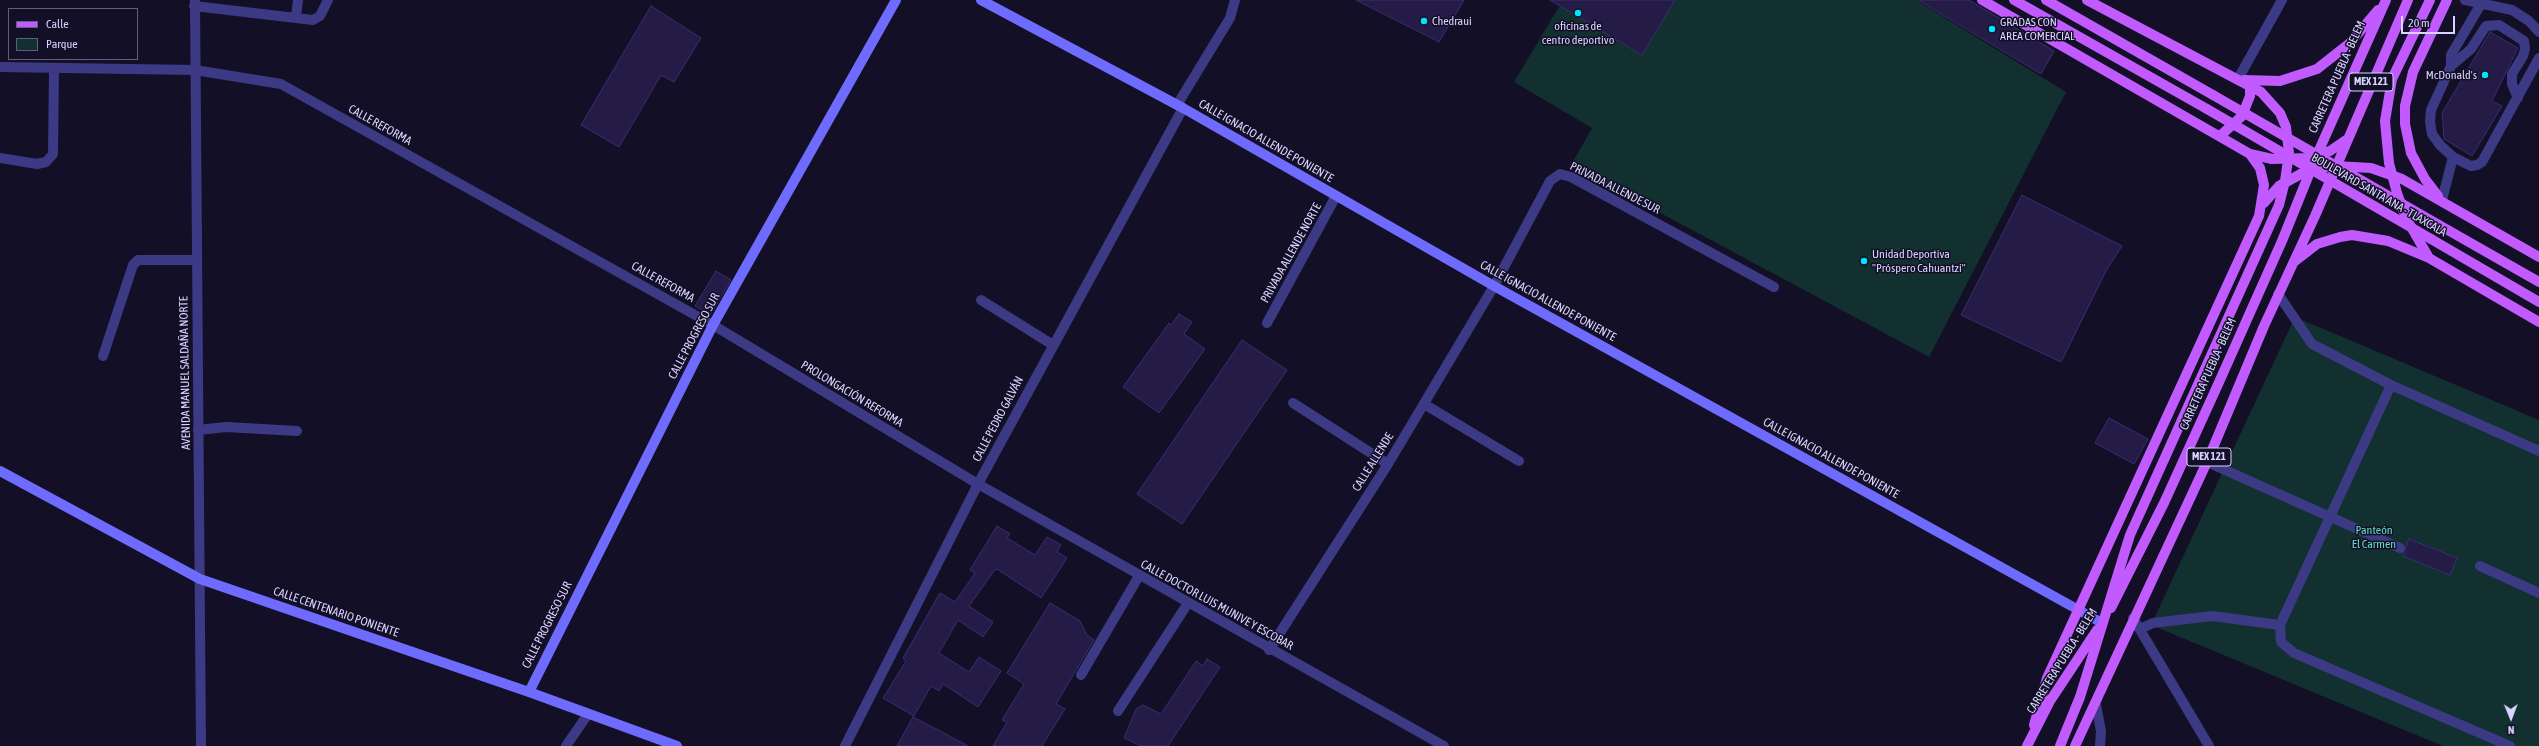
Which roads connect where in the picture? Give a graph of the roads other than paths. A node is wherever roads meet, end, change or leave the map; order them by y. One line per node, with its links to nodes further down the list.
1 (298, 0): 18 (street)
2 (328, 0): 18 (street)
3 (896, 0): 55 (street, CALLE PROGRESO SUR)
4 (981, 0): 28 (street, CALLE IGNACIO ALLENDE PONIENTE)
5 (1235, 0): 28 (street, CALLE PEDRO GALVÁN)
6 (1982, 0): 29 (main road)
7 (2014, 0): 52 (main road, BOULEVARD SANTA ANA - TLAXCALA, bridge)
8 (2046, 0): 47 (main road, BOULEVARD SANTA ANA - TLAXCALA, bridge)
9 (2282, 0): 25 (street)
10 (2386, 0): 25 (main road); 32 (main road, CARRETERA PUEBLA - BELEM / MEX 121)
11 (2408, 0): 30 (main road, MEX 121)
12 (2430, 0): 38 (main road)
13 (2447, 0): 41 (main road)
14 (2465, 0): 17 (street)
15 (2092, 1): 25 (main road)
16 (194, 3): 18 (street); 24 (street, AVENIDA MANUEL SALDAÑA NORTE)
17 (2481, 4): 19 (street); 21 (street)
18 (296, 17)
19 (2539, 32)
20 (2539, 58): 27 (street)
21 (2451, 66): 27 (street); 34 (street)
22 (0, 67): 23 (street, CALLE REFORMA)
23 (54, 68): 24 (street, CALLE REFORMA); 33 (street)
24 (195, 70): 45 (street, AVENIDA MANUEL SALDAÑA NORTE); 55 (street, CALLE REFORMA)
25 (2238, 79): 26 (main road)
26 (2250, 85): 29 (main road); 35 (main road)
27 (2518, 98): 34 (street)
28 (1180, 107): 40 (street, CALLE IGNACIO ALLENDE PONIENTE); 56 (street, CALLE PEDRO GALVÁN)
29 (2220, 136): 31 (main road)
30 (2347, 139): 32 (main road); 36 (main road, MEX 121)
31 (2250, 154): 35 (main road); 42 (main road)
32 (2316, 157): 35 (main road); 37 (main road, CARRETERA PUEBLA - BELEM / MEX 121)
33 (0, 158)
34 (2453, 158): 41 (street)
35 (2288, 160): 39 (main road)
36 (2336, 166): 37 (main road); 38 (main road); 46 (main road, MEX 121)
37 (2310, 170): 39 (main road); 78 (main road, CARRETERA PUEBLA - BELEM / MEX 121)
38 (2391, 174): 41 (main road); 44 (main road)
39 (2285, 181): 42 (main road); 78 (main road)
40 (1336, 196): 48 (street, CALLE IGNACIO ALLENDE PONIENTE); 54 (street, PRIVADA ALLENDE NORTE)
41 (2442, 200): 43 (main road)
42 (2263, 204): 76 (main road)
43 (2539, 257)
44 (2429, 258): 46 (main road); 53 (main road)
45 (197, 260): 57 (street); 61 (street, AVENIDA MANUEL SALDAÑA NORTE)
46 (2292, 264): 50 (main road, MEX 121)
47 (2539, 282)
48 (1494, 286): 49 (street, PRIVADA ALLENDE SUR); 60 (street, CALLE ALLENDE); 76 (street, CALLE IGNACIO ALLENDE PONIENTE)
49 (1774, 287)
50 (2278, 294): 58 (street); 65 (main road, MEX 121)
51 (981, 300): 56 (street)
52 (2539, 302)
53 (2539, 322)
54 (1268, 323)
55 (713, 325): 68 (street, PROLONGACIÓN REFORMA); 83 (street, CALLE PROGRESO SUR)
56 (1053, 345): 68 (street, CALLE PEDRO GALVÁN)
57 (103, 356)
58 (2391, 385): 63 (street); 69 (street)
59 (1293, 402): 66 (street)
60 (1424, 404): 64 (street); 66 (street, CALLE ALLENDE)
61 (198, 430): 62 (street); 73 (street, AVENIDA MANUEL SALDAÑA NORTE)
62 (297, 431)
63 (2539, 451)
64 (1519, 461)
65 (2207, 462): 69 (street); 77 (main road, MEX 121)
66 (1388, 464): 81 (street, CALLE ALLENDE)
67 (0, 471): 73 (street, CALLE CENTENARIO PONIENTE)
68 (978, 484): 72 (street, CALLE DOCTOR LUIS MUNIVE Y ESCOBAR); 91 (street, CALLE PEDRO GALVÁN)
69 (2329, 514): 70 (street); 79 (street)
70 (2400, 548)
71 (2480, 566): 74 (street)
72 (1139, 576): 75 (street, CALLE DOCTOR LUIS MUNIVE Y ESCOBAR); 82 (street)
73 (200, 580): 83 (street, CALLE CENTENARIO PONIENTE); 88 (street, AVENIDA MANUEL SALDAÑA NORTE)
74 (2539, 594)
75 (1188, 604): 81 (street, CALLE DOCTOR LUIS MUNIVE Y ESCOBAR); 85 (street)
76 (2078, 611): 78 (street, CALLE IGNACIO ALLENDE PONIENTE); 87 (main road)
77 (2133, 618): 80 (street); 84 (main road, MEX 121)
78 (2102, 623): 87 (main road, CARRETERA PUEBLA - BELEM / MEX 121); 93 (main road)
79 (2280, 625): 80 (street); 97 (street)
80 (2140, 629): 96 (street)
81 (1270, 650): 92 (street, CALLE DOCTOR LUIS MUNIVE Y ESCOBAR)
82 (1081, 675)
83 (529, 692): 86 (street, CALLE CENTENARIO PONIENTE)
84 (2096, 704): 94 (main road, MEX 121); 95 (street)
85 (1118, 711)
86 (588, 714): 89 (street); 90 (street, CALLE CENTENARIO PONIENTE)
87 (2029, 741)
88 (201, 746)
89 (566, 746)
90 (677, 746)
91 (845, 746)
92 (1444, 746)
93 (2060, 746)
94 (2075, 746)
95 (2100, 746)
96 (2209, 746)
97 (2510, 746)

